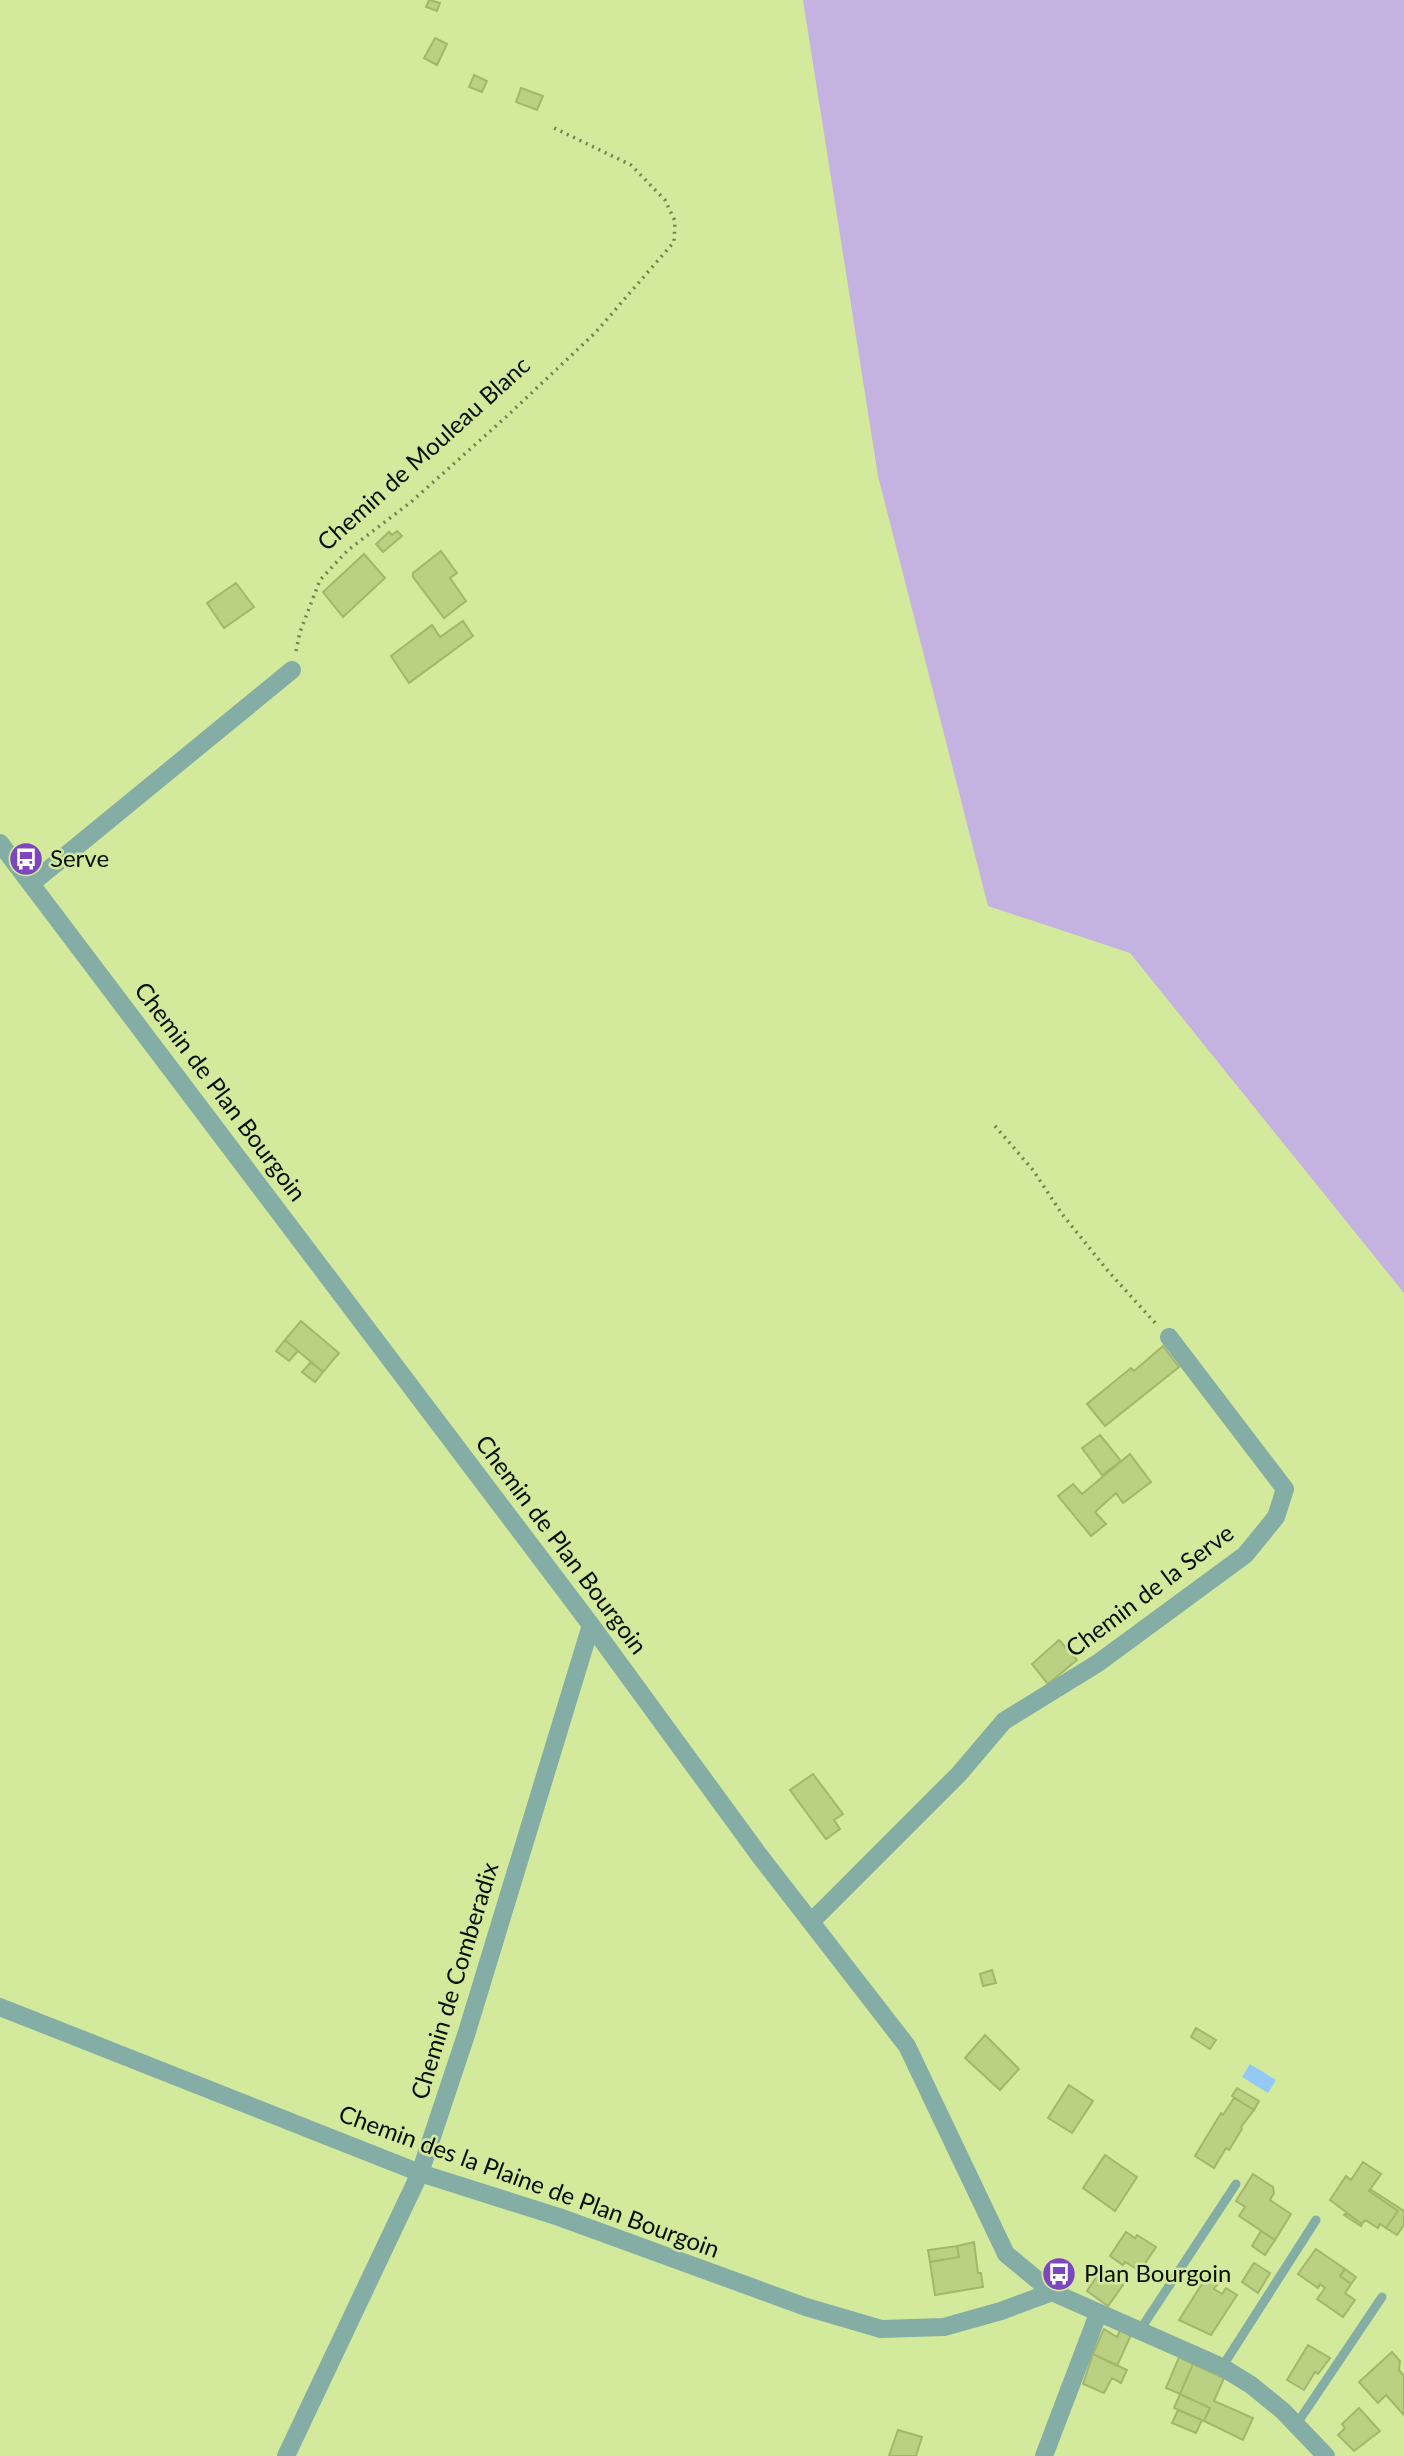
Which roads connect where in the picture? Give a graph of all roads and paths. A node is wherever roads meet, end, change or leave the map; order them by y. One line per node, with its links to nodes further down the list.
1 (552, 127): 2 (path, Chemin de Mouleau Blanc)
2 (292, 670): 4 (street)
3 (0, 843): 4 (street, Chemin de Plan Bourgoin)
4 (32, 883): 7 (street, Chemin de Plan Bourgoin)
5 (995, 1126): 6 (path)
6 (1169, 1338): 8 (street, Chemin de la Serve)
7 (590, 1625): 8 (street, Chemin de Plan Bourgoin); 10 (street, Chemin de Comberadix)
8 (811, 1922): 13 (street, Chemin de Plan Bourgoin)
9 (0, 2007): 10 (street, Chemin des la Plaine de Plan Bourgoin)
10 (420, 2173): 13 (street, Chemin des la Plaine de Plan Bourgoin); 19 (street, Chemin de Comberadix)
11 (1236, 2184): 16 (lane)
12 (1316, 2220): 17 (lane)
13 (1052, 2292): 15 (street, Chemin de Plan Bourgoin)
14 (1381, 2297): 18 (lane)
15 (1098, 2314): 16 (street, Chemin de Plan Bourgoin); 20 (street)
16 (1140, 2330): 17 (street, Chemin de Plan Bourgoin)
17 (1222, 2367): 18 (street, Chemin de Plan Bourgoin)
18 (1296, 2425): 21 (street, Chemin de Plan Bourgoin)
19 (286, 2456)
20 (1044, 2456)
21 (1326, 2456)

